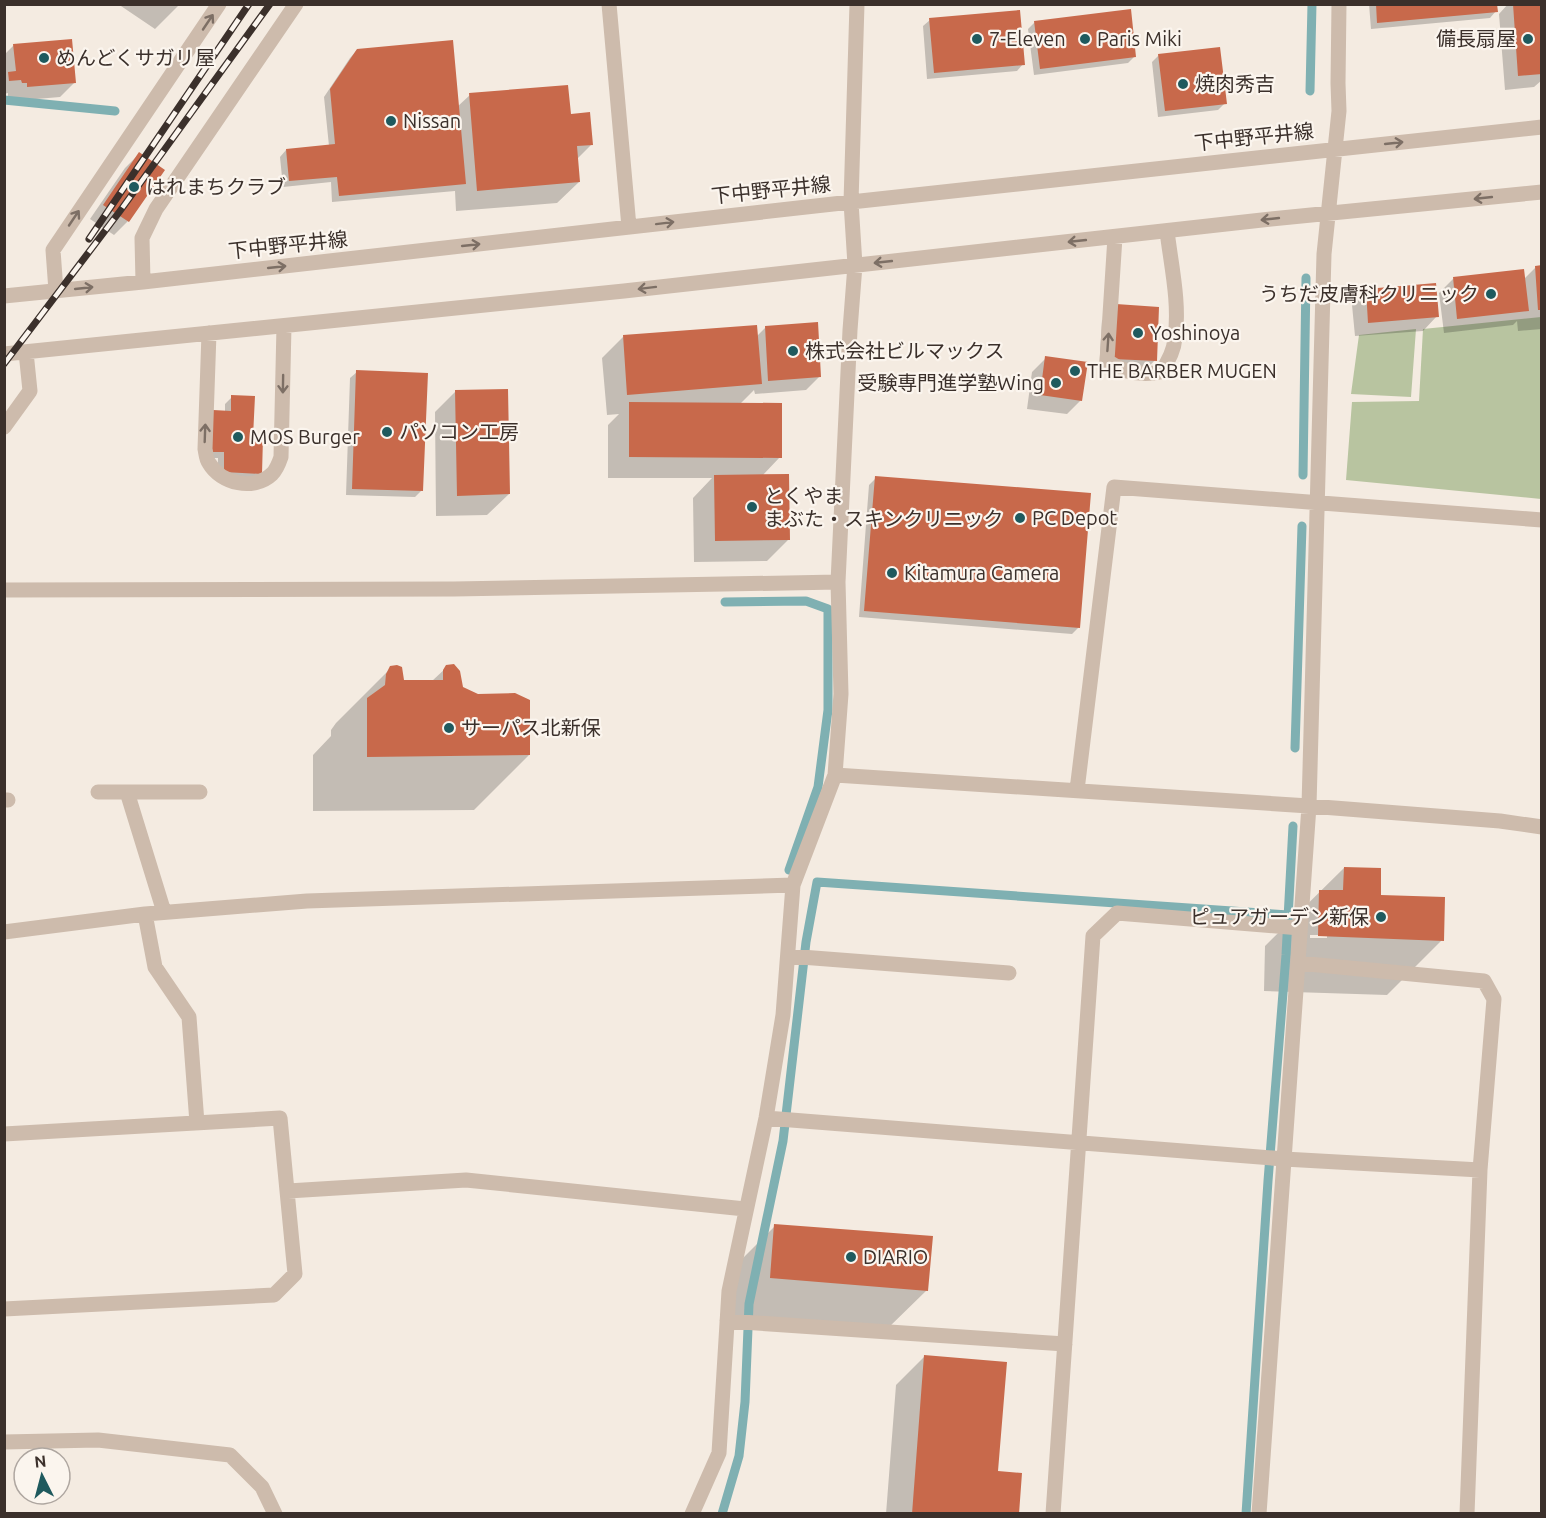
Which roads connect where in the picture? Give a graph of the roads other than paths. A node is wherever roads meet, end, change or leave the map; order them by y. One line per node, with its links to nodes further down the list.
1 (219, 4): 16 (street, one-way to 1)
2 (296, 4): 15 (street)
3 (609, 4): 11 (street)
4 (857, 4): 9 (street)
5 (1340, 4): 7 (street)
6 (1542, 127): 7 (street, 下中野平井線, one-way to 6)
7 (1336, 149): 9 (street, 下中野平井線); 10 (street)
8 (1542, 192): 10 (street, one-way to 10)
9 (851, 202): 11 (street, 下中野平井線, one-way to 9); 14 (street)
10 (1329, 214): 12 (street, one-way to 12); 23 (street)
11 (629, 227): 15 (street, 下中野平井線, one-way to 11)
12 (1167, 231): 13 (street); 13 (street, one-way to 13)
13 (1115, 237): 14 (street, one-way to 14)
14 (855, 265): 18 (street, one-way to 18); 25 (street)
15 (143, 282): 16 (street, 下中野平井線, one-way to 15)
16 (56, 291): 17 (street, 下中野平井線)
17 (4, 296)
18 (284, 326): 19 (street); 19 (street, one-way to 19)
19 (209, 333): 20 (street)
20 (26, 352): 21 (street); 22 (street)
21 (4, 354)
22 (4, 427)
23 (1319, 504): 24 (street); 28 (street); 32 (street)
24 (1542, 520)
25 (838, 582): 26 (street); 27 (street)
26 (4, 590)
27 (835, 776): 28 (street); 34 (street)
28 (1077, 790): 32 (street)
29 (98, 792): 30 (street)
30 (127, 792): 31 (street); 35 (street)
31 (200, 792)
32 (1310, 806): 33 (street); 37 (street)
33 (1542, 827)
34 (793, 885): 35 (street); 39 (street)
35 (164, 912): 36 (street)
36 (145, 914): 38 (street); 43 (street)
37 (1291, 927): 40 (street); 45 (street)
38 (4, 932)
39 (798, 957): 41 (street); 42 (street)
40 (1298, 963): 46 (street); 47 (street)
41 (1010, 973)
42 (779, 1119): 45 (street); 49 (street)
43 (197, 1123): 44 (street); 48 (street)
44 (4, 1134)
45 (1078, 1143): 46 (street); 52 (street)
46 (1275, 1158): 47 (street); 57 (street)
47 (1480, 1170): 58 (street)
48 (288, 1191): 49 (street); 50 (street)
49 (745, 1209): 51 (street)
50 (4, 1309)
51 (733, 1321): 52 (street); 55 (street)
52 (1065, 1344): 56 (street)
53 (4, 1442): 54 (street)
54 (275, 1514)
55 (692, 1514)
56 (1053, 1514)
57 (1259, 1514)
58 (1467, 1514)

